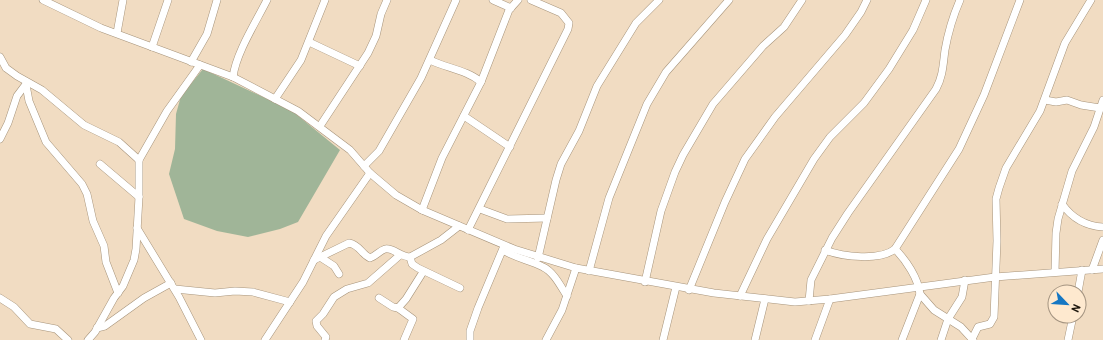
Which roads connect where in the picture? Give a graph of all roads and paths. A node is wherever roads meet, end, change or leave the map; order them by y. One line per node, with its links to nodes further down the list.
1 (43, 0): 22 (street)
2 (123, 0): 22 (street)
3 (168, 0): 24 (street)
4 (217, 0): 27 (street)
5 (267, 0): 30 (street)
6 (325, 0): 23 (street)
7 (387, 0): 29 (street)
8 (456, 0): 26 (street)
9 (493, 0): 21 (street)
10 (518, 0): 21 (street)
11 (531, 0): 40 (street)
12 (659, 0): 49 (street)
13 (730, 0): 67 (street)
14 (802, 0): 20 (street)
15 (867, 0): 78 (street)
16 (926, 0): 82 (street)
17 (960, 0): 57 (street)
18 (1020, 0): 56 (street)
19 (1091, 0): 34 (street)
20 (796, 4): 72 (street)
21 (511, 8): 31 (street)
22 (117, 33): 24 (street)
23 (309, 42): 29 (street); 33 (street)
24 (152, 47): 27 (street)
25 (0, 57): 32 (street)
26 (430, 60): 31 (street); 43 (street)
27 (191, 62): 28 (street)
28 (200, 65): 30 (street); 41 (street)
29 (360, 66): 38 (street)
30 (233, 77): 33 (street)
31 (481, 82): 37 (street)
32 (27, 83): 39 (street); 41 (street); 79 (street)
33 (275, 99): 38 (street)
34 (1045, 100): 36 (street); 70 (street)
35 (1103, 100): 36 (street)
36 (1100, 108): 46 (street)
37 (464, 116): 40 (street); 48 (street)
38 (320, 126): 43 (street)
39 (0, 139)
40 (510, 147): 47 (street)
41 (138, 160): 45 (street)
42 (100, 164): 45 (street)
43 (364, 166): 44 (street)
44 (370, 173): 48 (street); 61 (street)
45 (139, 197): 52 (street)
46 (1062, 204): 51 (street); 68 (street)
47 (480, 209): 49 (street); 53 (street)
48 (422, 210): 50 (street)
49 (547, 218): 60 (street)
50 (459, 226): 53 (street); 59 (street)
51 (1103, 227)
52 (137, 228): 74 (street); 79 (street)
53 (468, 230): 55 (street)
54 (1103, 240): 65 (street)
55 (503, 248): 60 (street); 81 (street); 102 (street)
56 (895, 248): 57 (street); 75 (street)
57 (825, 250): 87 (street)
58 (400, 255): 59 (street); 61 (street); 100 (street)
59 (410, 257): 66 (street)
60 (538, 258): 62 (street)
61 (317, 259): 69 (street); 88 (street)
62 (576, 268): 67 (street); 81 (street)
63 (1103, 269): 65 (street)
64 (1082, 270): 65 (street); 68 (street); 73 (street)
65 (1092, 270)
66 (423, 272): 77 (street); 89 (street)
67 (589, 272): 72 (street)
68 (1055, 272): 70 (street)
69 (339, 274)
70 (995, 277): 71 (street); 93 (street)
71 (965, 280): 75 (street); 90 (street)
72 (645, 282): 76 (street)
73 (1079, 284)
74 (173, 286): 88 (street); 92 (street); 98 (street)
75 (919, 286): 80 (street); 86 (street)
76 (676, 287): 78 (street); 104 (street)
77 (460, 288)
78 (689, 290): 82 (street)
79 (118, 293): 92 (street)
80 (920, 294): 90 (street); 107 (street)
81 (567, 296): 103 (street)
82 (740, 296): 85 (street)
83 (0, 298): 94 (street)
84 (378, 298): 89 (street)
85 (765, 299): 87 (street); 105 (street)
86 (830, 299): 87 (street); 106 (street)
87 (809, 301)
88 (290, 302): 99 (street)
89 (398, 308): 101 (street)
90 (948, 319): 93 (street); 108 (street)
91 (1071, 324): 109 (street)
92 (96, 330): 95 (street); 96 (street); 97 (street)
93 (972, 339)
94 (68, 340)
95 (88, 340)
96 (94, 340)
97 (97, 340)
98 (201, 340)
99 (265, 340)
100 (325, 340)
101 (404, 340)
102 (470, 340)
103 (546, 340)
104 (663, 340)
105 (755, 340)
106 (815, 340)
107 (902, 340)
108 (941, 340)
109 (1068, 340)

